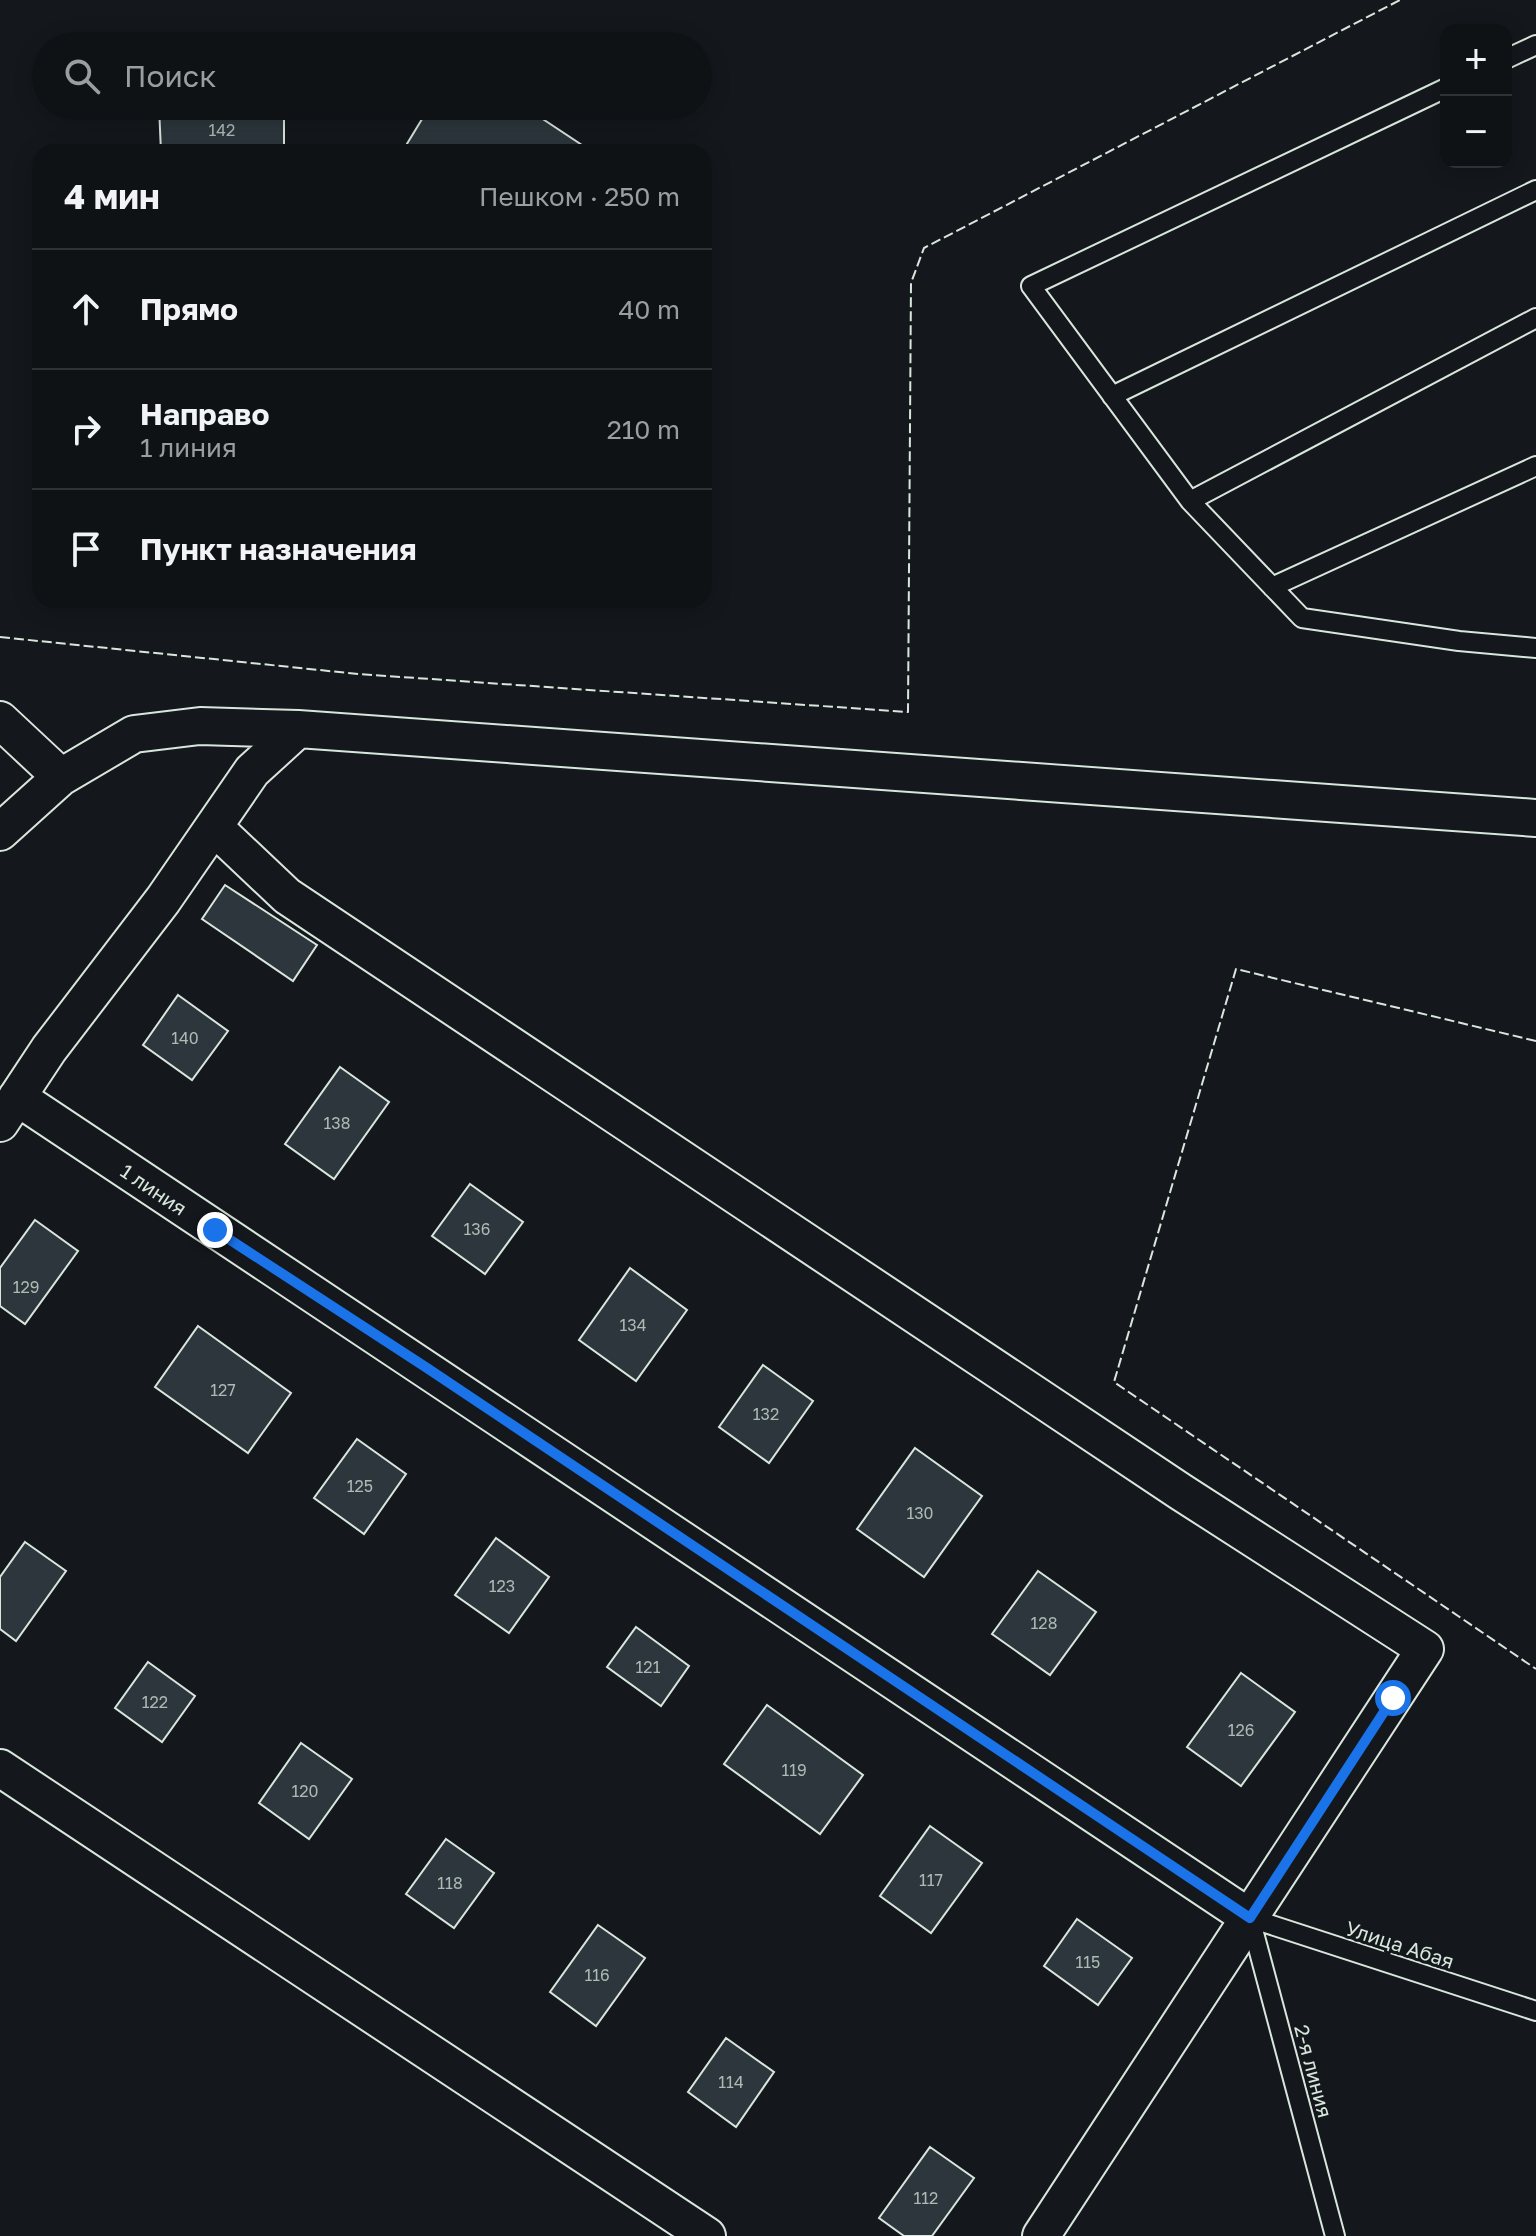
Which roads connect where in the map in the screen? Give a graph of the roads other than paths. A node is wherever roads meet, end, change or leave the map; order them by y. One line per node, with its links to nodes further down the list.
1 (1536, 45): 2 (lane)
2 (1512, 56)
3 (1440, 91): 6 (lane)
4 (1536, 190): 6 (lane)
5 (1536, 318): 8 (lane)
6 (1112, 396): 8 (lane)
7 (1536, 466): 9 (lane)
8 (1190, 501): 9 (lane)
9 (1272, 587): 11 (lane)
10 (1536, 635): 11 (lane)
11 (1528, 647)
12 (0, 720): 14 (street)
13 (298, 729): 14 (street); 15 (street); 16 (street)
14 (61, 777): 17 (street)
15 (1536, 818)
16 (214, 827): 18 (street); 20 (street)
17 (0, 832)
18 (9, 1110): 20 (street, 1 линия)
19 (0, 1768): 22 (street)
20 (1250, 1918): 21 (lane, Улица Абая); 23 (street); 24 (lane, 2-я линия)
21 (1536, 2011)
22 (707, 2236)
23 (1041, 2236)
24 (1335, 2236)

